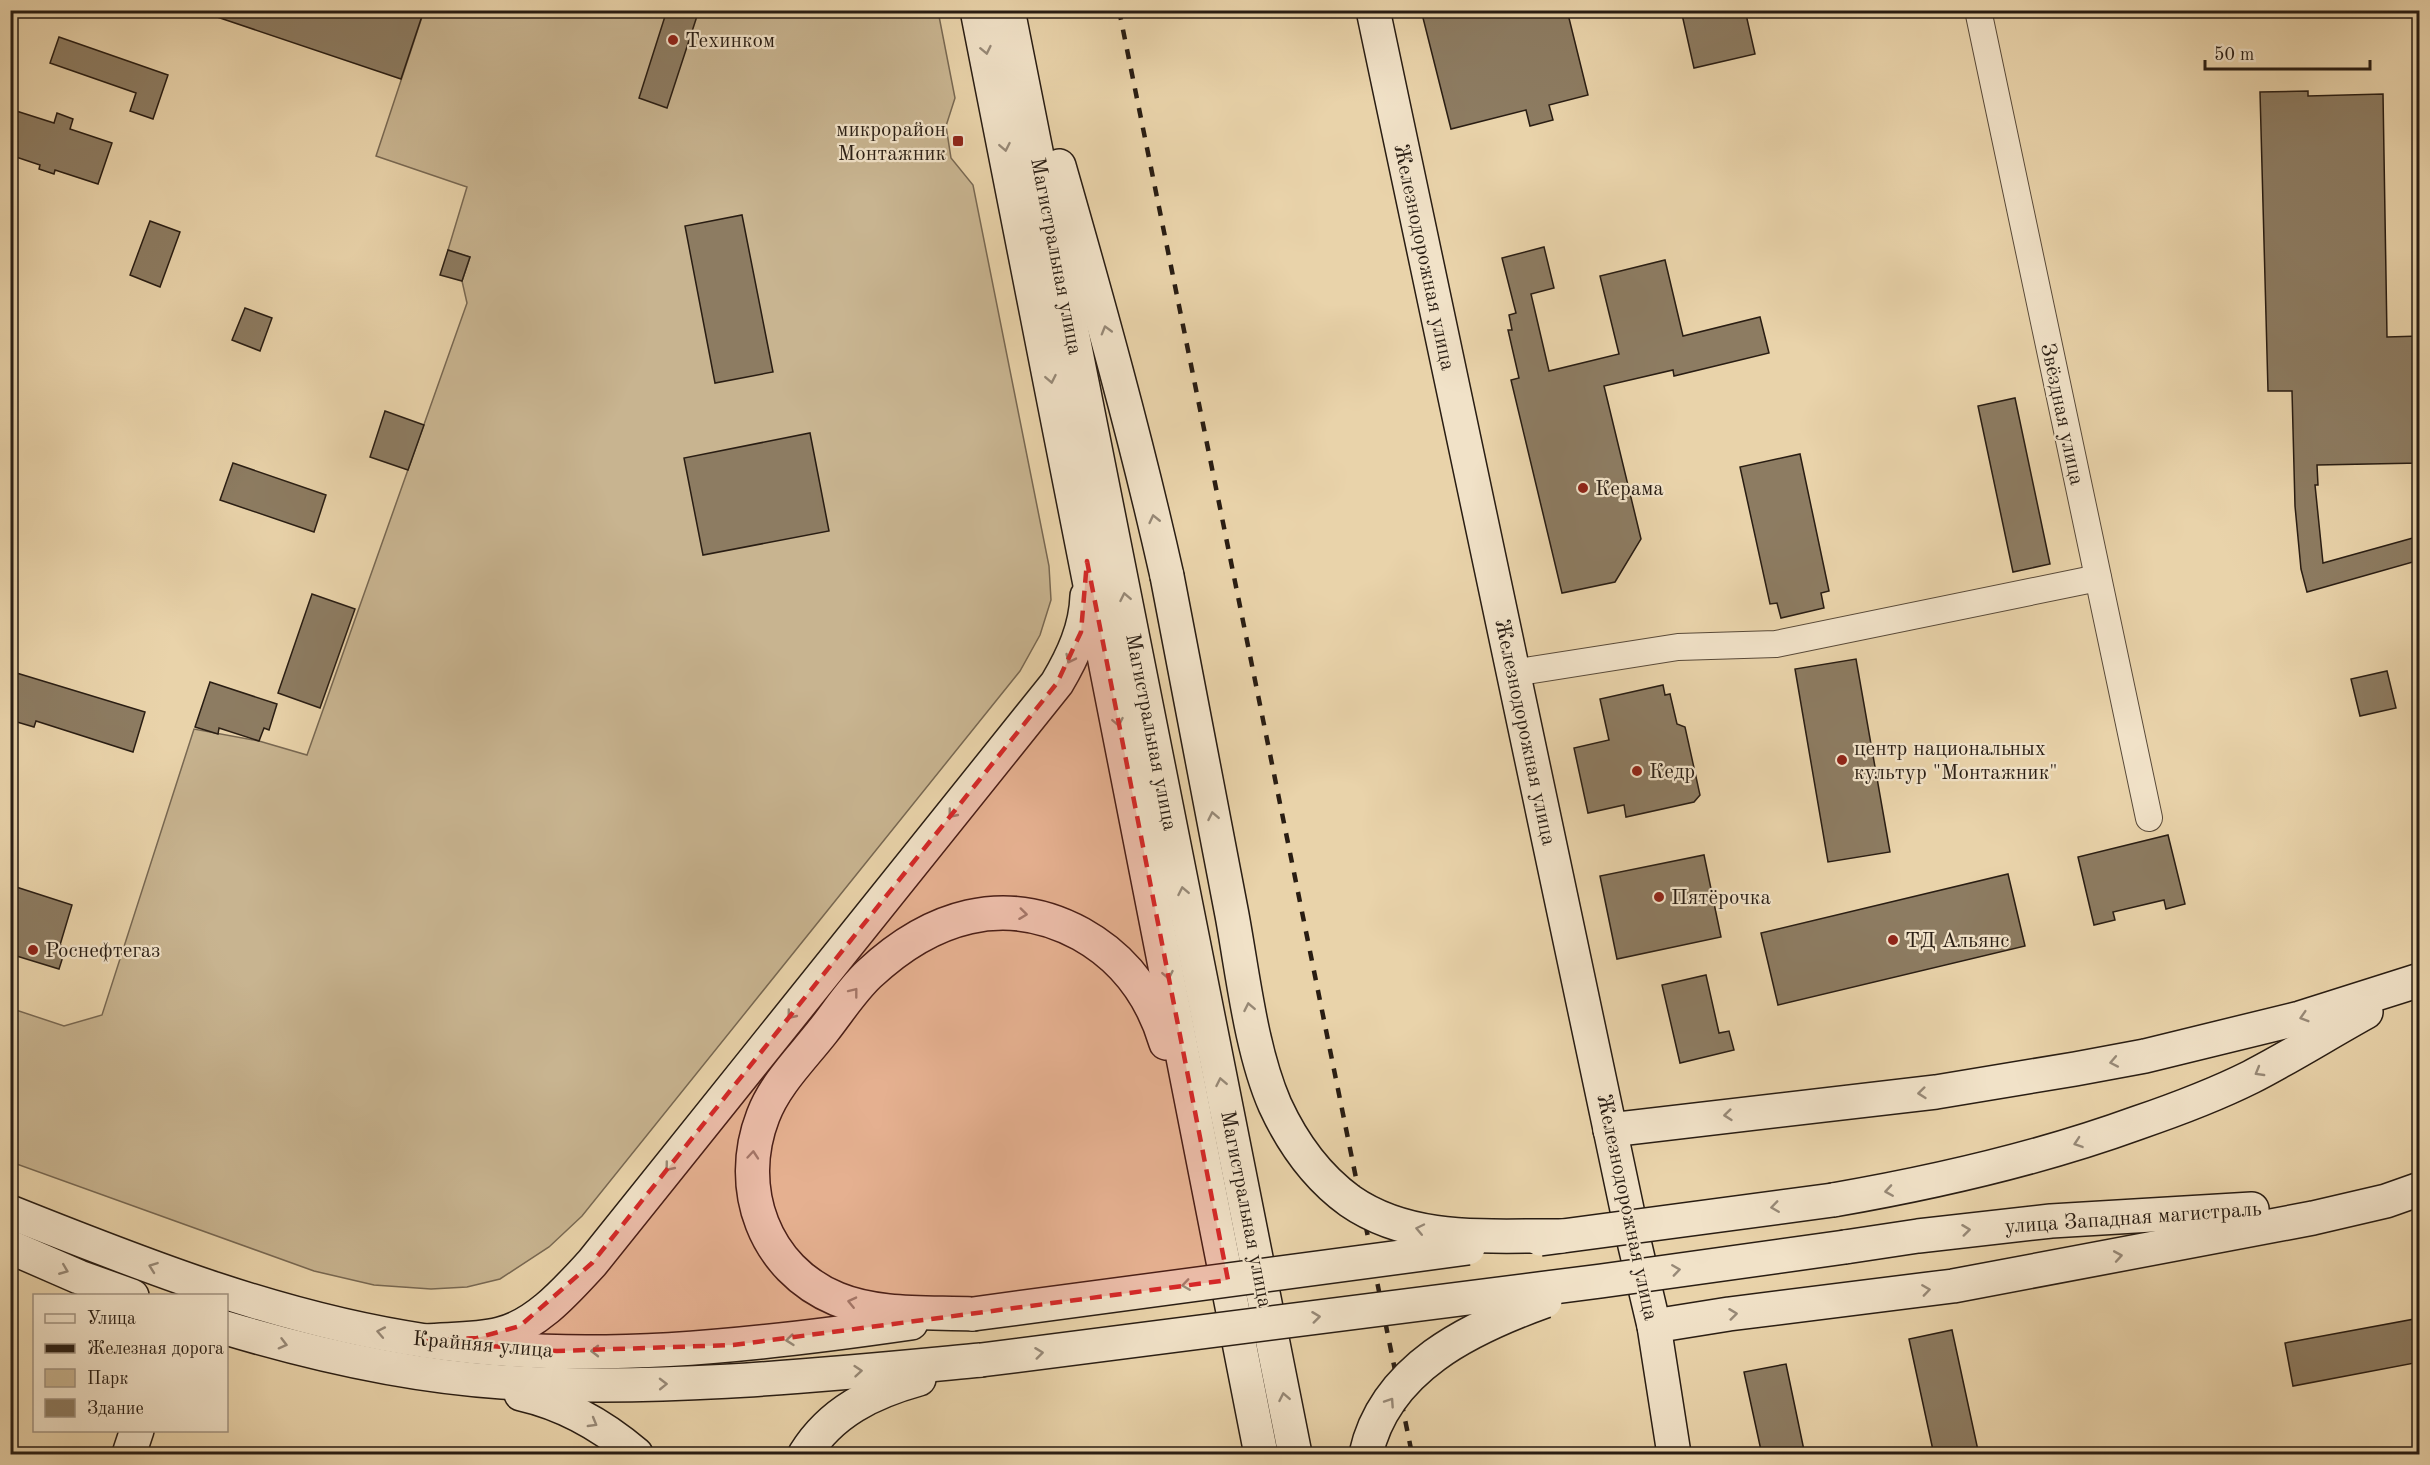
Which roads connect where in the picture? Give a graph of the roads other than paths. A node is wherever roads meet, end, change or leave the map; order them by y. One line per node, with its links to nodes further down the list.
1 (977, 10): 6 (main road, Магистральная улица, one-way to 6)
2 (1008, 10): 36 (main road, Магистральная улица, one-way to 2)
3 (1014, 10): 16 (main road, one-way to 3, bridge)
4 (1373, 10): 8 (main road, Железнодорожная улица)
5 (1978, 10): 7 (street, Звёздная улица)
6 (1087, 561): 15 (main road, Магистральная улица, one-way to 15); 26 (main road, one-way to 26)
7 (2098, 578): 8 (street); 9 (street, Звёздная улица)
8 (1513, 673): 11 (main road, Железнодорожная улица)
9 (2149, 818)
10 (2420, 981): 11 (main road, one-way to 11); 16 (main road, one-way to 16, bridge)
11 (1610, 1130): 24 (main road, Железнодорожная улица)
12 (2420, 1176): 18 (main road, улица Западная магистраль, one-way to 12, bridge)
13 (2420, 1189): 24 (main road, one-way to 13)
14 (10, 1212): 19 (main road, Крайняя улица, one-way to 14)
15 (1219, 1233): 23 (main road, one-way to 15); 28 (main road, Магистральная улица)
16 (1562, 1236): 23 (main road, one-way to 23, bridge)
17 (10, 1247): 20 (main road, one-way to 20)
18 (1601, 1281): 27 (main road, one-way to 18, bridge); 37 (main road, one-way to 18, bridge)
19 (186, 1288): 21 (main road, Крайняя улица, one-way to 19)
20 (127, 1294)
21 (212, 1294)
22 (228, 1298): 26 (main road, Крайняя улица, one-way to 22)
23 (973, 1314): 26 (main road, Крайняя улица, one-way to 26)
24 (1654, 1326): 38 (main road, Железнодорожная улица)
25 (228, 1329): 29 (main road, Крайняя улица, one-way to 29)
26 (426, 1341)
27 (981, 1360): 29 (main road, Крайняя улица, one-way to 27); 33 (main road)
28 (1243, 1361): 34 (main road); 35 (main road, Магистральная улица)
29 (417, 1373): 32 (main road, one-way to 32)
30 (137, 1432): 31 (main road)
31 (129, 1455)
32 (636, 1455)
33 (805, 1455)
34 (1251, 1455)
35 (1261, 1455)
36 (1295, 1455)
37 (1366, 1455)
38 (1674, 1455)

